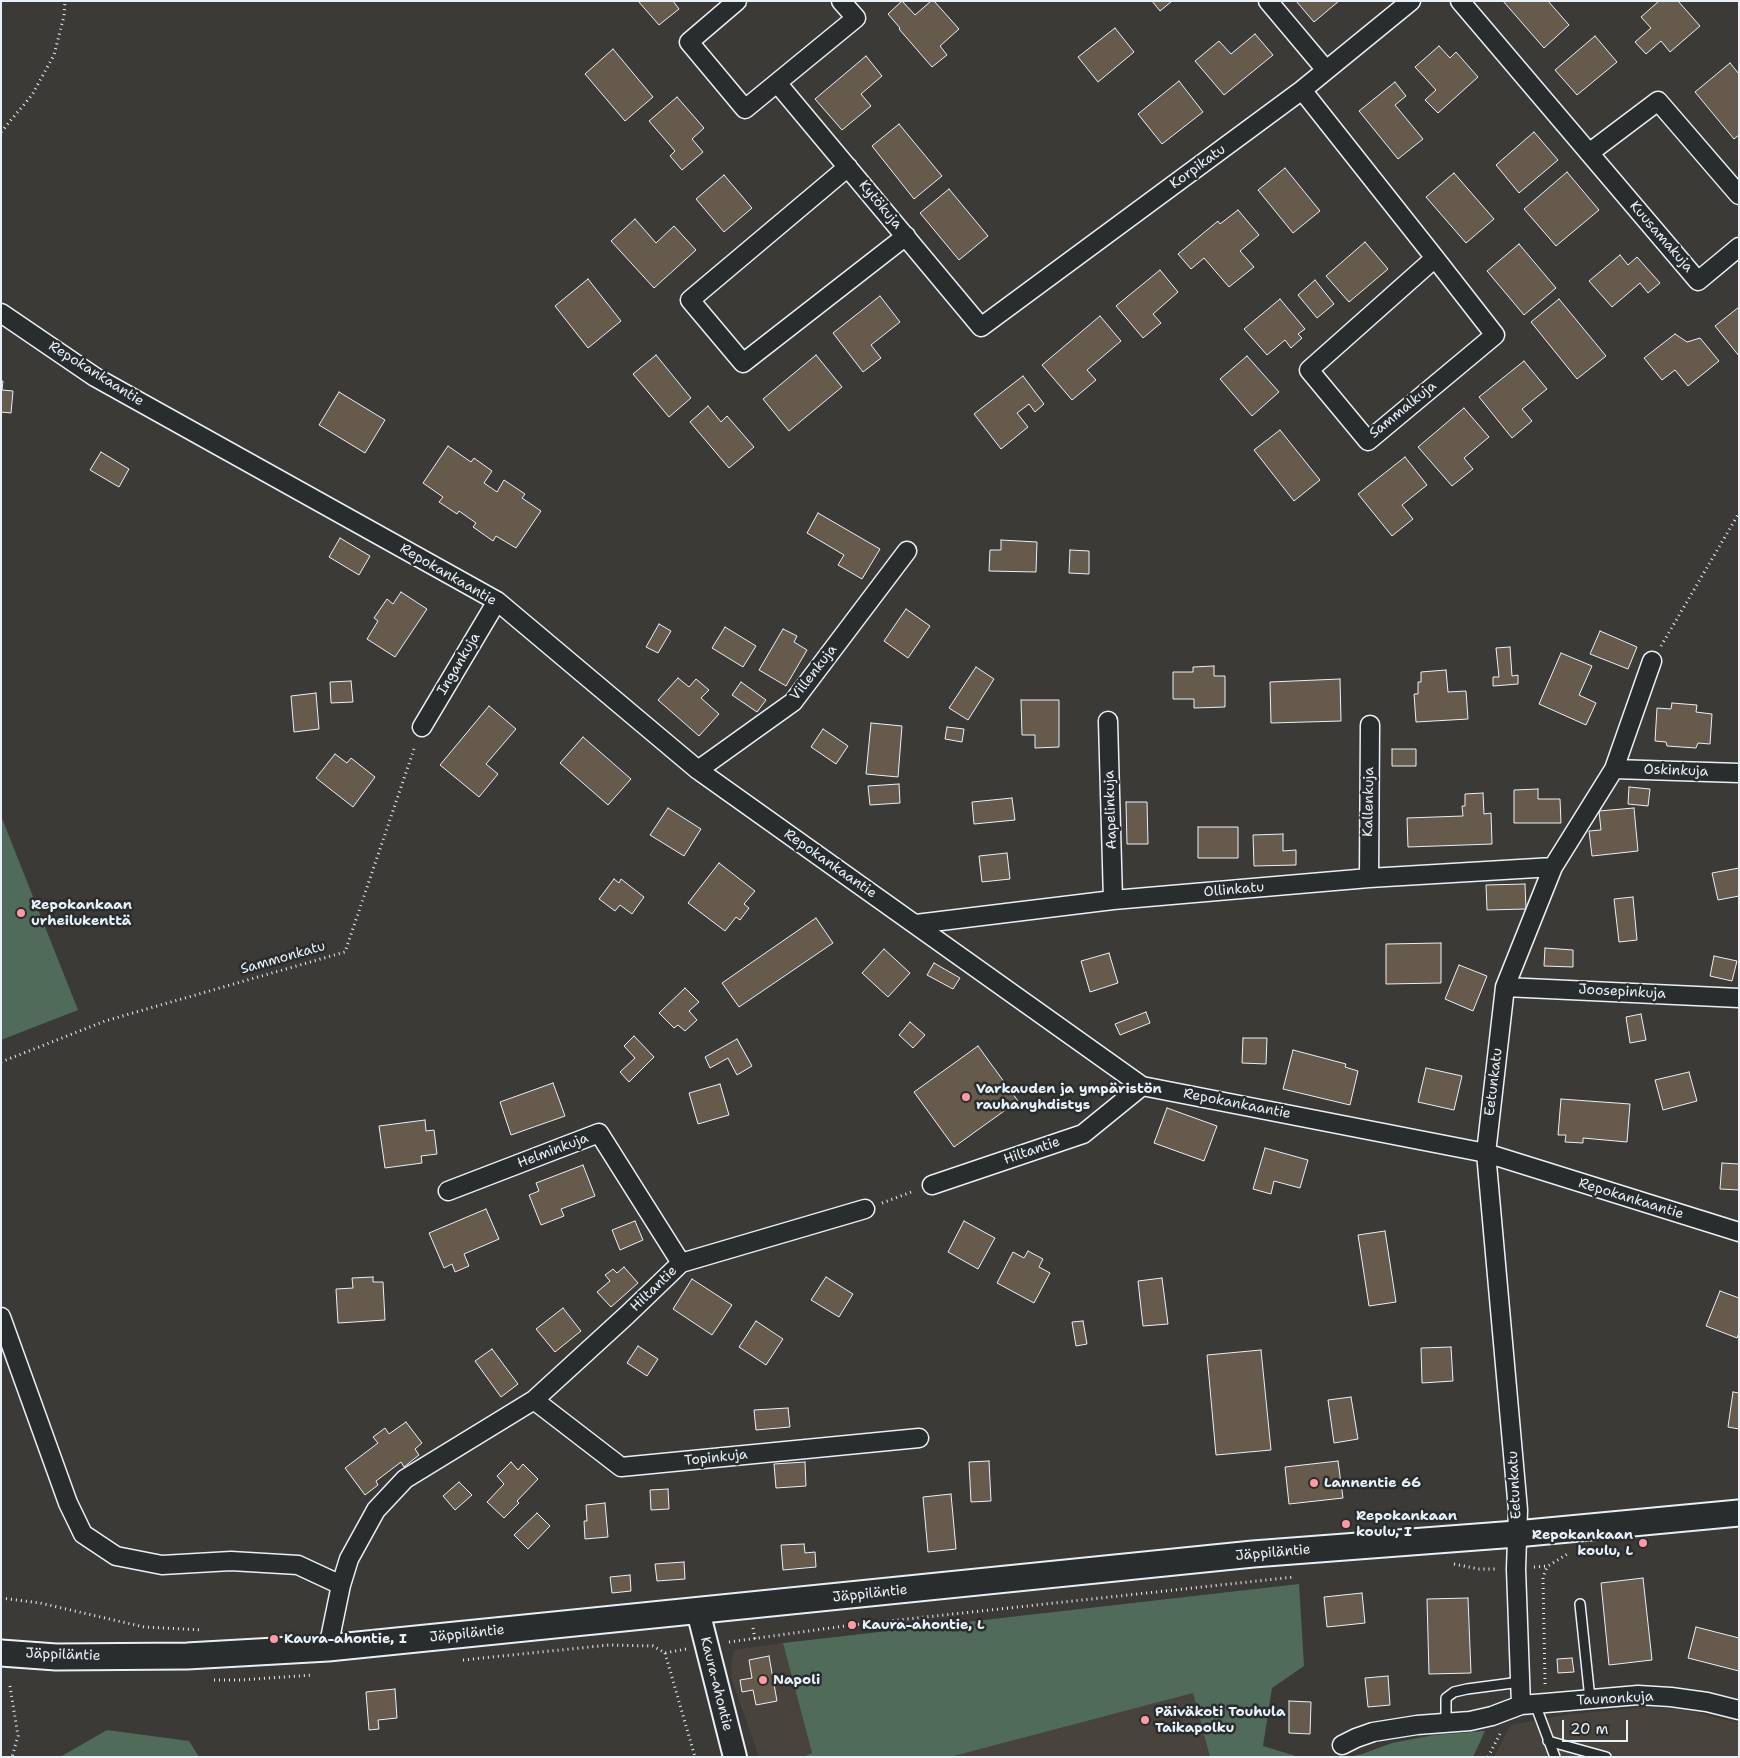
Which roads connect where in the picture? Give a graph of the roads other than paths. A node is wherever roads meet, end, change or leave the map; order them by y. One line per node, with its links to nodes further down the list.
1 (737, 1): 7 (street)
2 (841, 1): 7 (street)
3 (1268, 1): 6 (street)
4 (1410, 1): 6 (street, Korpikatu)
5 (1460, 1): 9 (street, Kuusamakuja)
6 (1326, 70): 8 (street, Korpikatu)
7 (778, 84): 10 (street, Kytökuja)
8 (1302, 90): 14 (street, Sammalkuja); 16 (street, Korpikatu)
9 (1589, 153): 11 (street); 13 (street, Kuusamakuja)
10 (848, 167): 12 (street, Kytökuja); 12 (street)
11 (1739, 195)
12 (906, 236): 16 (street, Kytökuja)
13 (1739, 247)
14 (1435, 258): 14 (street, Sammalkuja)
15 (1, 313): 18 (street, Repokankaantie)
16 (981, 327)
17 (907, 551): 24 (street, Villenkuja)
18 (497, 601): 22 (street, Ingankuja); 24 (street, Repokankaantie)
19 (1652, 662): 23 (street, Eetunkatu)
20 (1108, 721): 28 (street, Aapelinkuja)
21 (1370, 725): 27 (street, Kallenkuja)
22 (422, 727)
23 (1614, 769): 25 (street, Oskinkuja); 26 (street, Eetunkatu)
24 (698, 770): 29 (street, Repokankaantie)
25 (1739, 773)
26 (1552, 867): 27 (street, Ollinkatu); 30 (street, Eetunkatu)
27 (1369, 878): 28 (street, Ollinkatu)
28 (1113, 900): 29 (street, Ollinkatu)
29 (916, 924): 32 (street, Repokankaantie)
30 (1505, 987): 31 (street, Joosepinkuja); 33 (street, Eetunkatu)
31 (1739, 998)
32 (1142, 1086): 33 (street, Repokankaantie); 34 (street, Hiltantie)
33 (1486, 1153): 37 (street, Repokankaantie); 43 (street, Eetunkatu)
34 (932, 1185)
35 (448, 1191): 38 (street, Helminkuja)
36 (865, 1209): 38 (street, Hiltantie)
37 (1739, 1232)
38 (681, 1264): 40 (street, Hiltantie)
39 (1, 1317): 44 (street)
40 (534, 1400): 41 (street, Topinkuja); 44 (street, Hiltantie)
41 (920, 1438)
42 (1739, 1514): 43 (main road, Jäppiläntie)
43 (1516, 1534): 46 (main road, Jäppiläntie); 49 (street)
44 (341, 1585): 47 (street, Hiltantie)
45 (1580, 1604): 50 (lane)
46 (698, 1612): 47 (main road, Jäppiläntie); 56 (street, Kaura-ahontie)
47 (328, 1648): 48 (main road, Jäppiläntie)
48 (1, 1653)
49 (1520, 1682): 51 (street); 53 (lane)
50 (1590, 1699): 51 (street, Taunonkuja); 52 (street, Taunonkuja)
51 (1534, 1704): 53 (street, Taunonkuja); 54 (lane)
52 (1739, 1710)
53 (1446, 1724): 55 (street, Taunonkuja)
54 (1548, 1741): 57 (lane); 58 (lane)
55 (1342, 1745)
56 (735, 1757)
57 (1555, 1757)
58 (1606, 1757)

